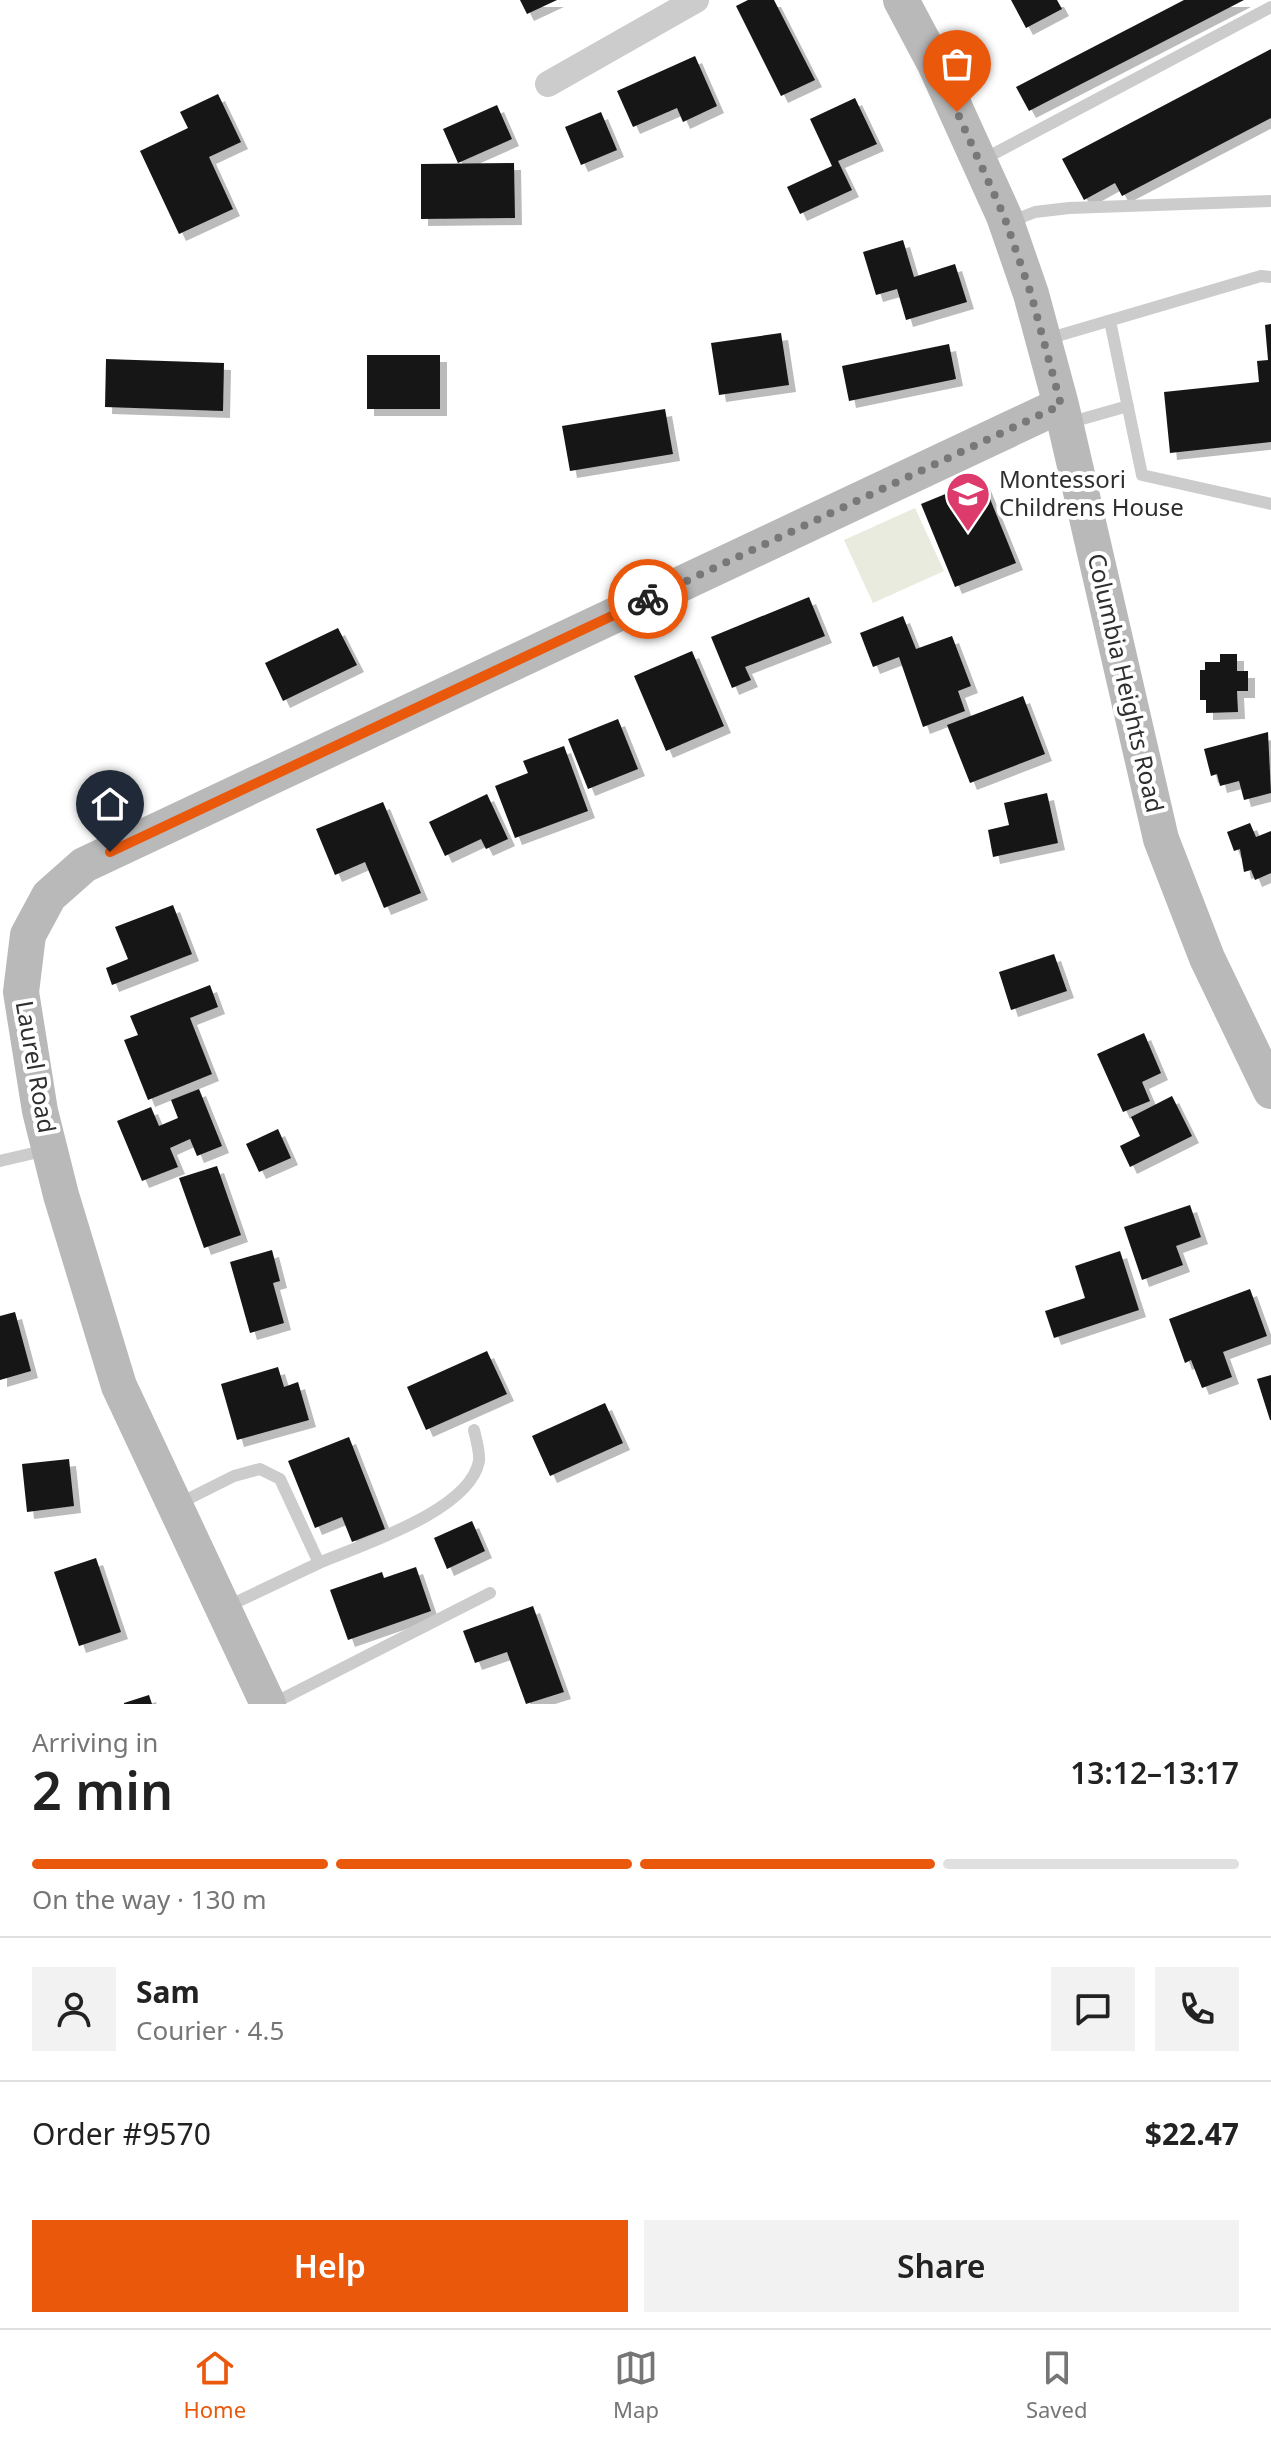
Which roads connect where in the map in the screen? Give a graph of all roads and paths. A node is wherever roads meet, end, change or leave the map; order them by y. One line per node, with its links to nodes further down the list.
1 (696, 0): 4 (street)
2 (901, 0): 5 (street, Columbia Heights Road)
3 (1271, 7): 5 (lane)
4 (548, 84)
5 (979, 161): 7 (street, Columbia Heights Road)
6 (1271, 201): 7 (lane)
7 (1007, 223): 10 (street, Columbia Heights Road)
8 (1271, 277): 9 (lane)
9 (1110, 321): 10 (lane); 11 (lane)
10 (1044, 340): 12 (street, Columbia Heights Road)
11 (1128, 406): 12 (lane); 13 (lane)
12 (1063, 414): 14 (street, Columbia Heights Road); 15 (street, Laurel Road)
13 (1271, 504)
14 (1271, 1091)
15 (50, 1149): 16 (lane); 18 (street, Laurel Road)
16 (0, 1161)
17 (474, 1430): 19 (lane)
18 (175, 1505): 19 (lane); 21 (street, Laurel Road)
19 (319, 1563): 21 (lane)
20 (490, 1593): 22 (lane)
21 (223, 1608): 22 (street, Laurel Road)
22 (270, 1704)

